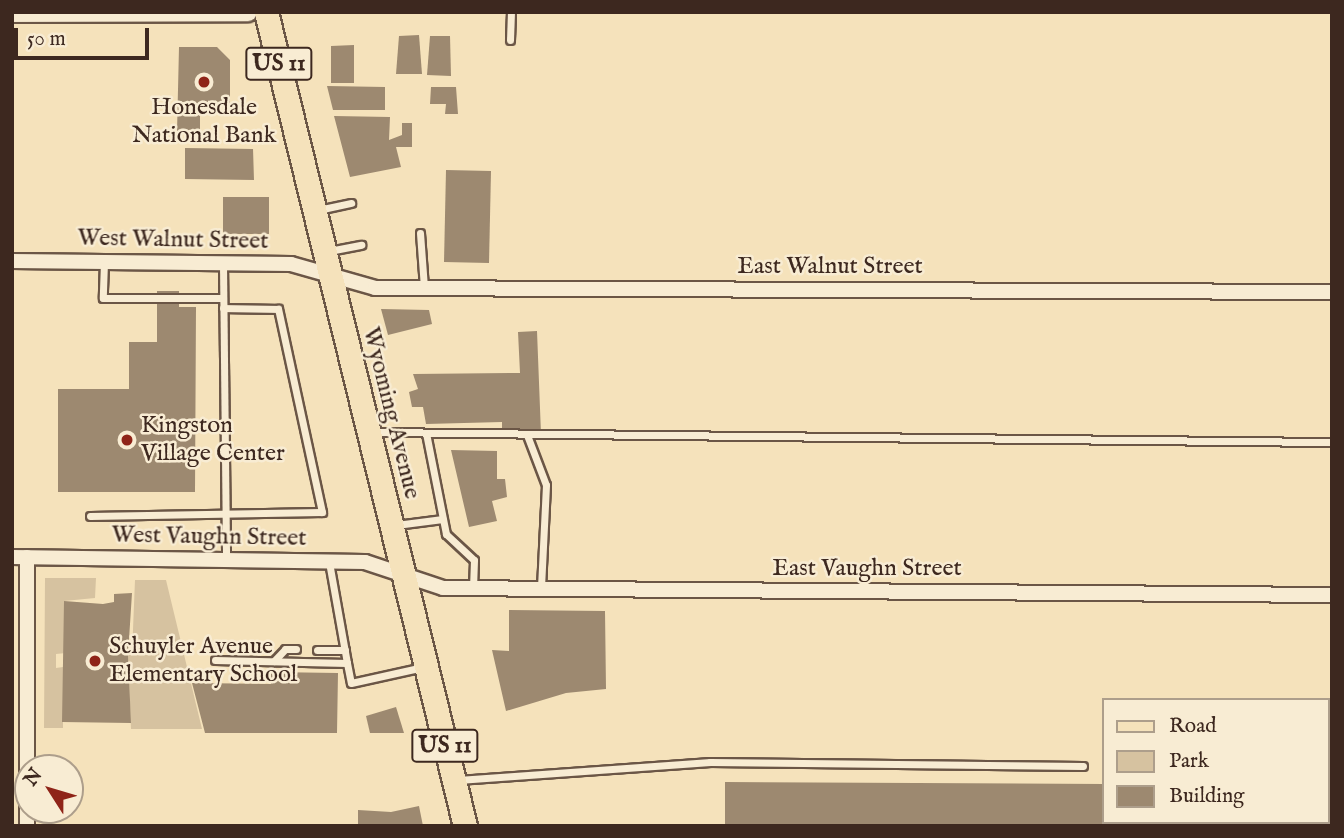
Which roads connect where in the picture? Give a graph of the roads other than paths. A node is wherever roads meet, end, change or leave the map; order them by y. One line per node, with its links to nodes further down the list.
1 (248, 12): 5 (street)
2 (266, 12): 8 (main road, Wyoming Avenue / US 11)
3 (510, 12): 6 (lane)
4 (12, 13): 5 (street)
5 (150, 13)
6 (510, 40)
7 (351, 202): 8 (lane)
8 (315, 211): 11 (main road, Wyoming Avenue / US 11)
9 (420, 233): 16 (lane)
10 (361, 245): 11 (lane)
11 (325, 252): 15 (main road, Wyoming Avenue / US 11)
12 (12, 261): 13 (street, West Walnut Street)
13 (104, 262): 14 (street, West Walnut Street); 18 (lane)
14 (223, 263): 15 (street, West Walnut Street); 18 (lane)
15 (331, 276): 16 (street, East Walnut Street); 20 (main road, Wyoming Avenue / US 11)
16 (424, 288): 17 (street, East Walnut Street)
17 (1332, 292)
18 (223, 298): 19 (lane)
19 (223, 308): 24 (lane); 24 (lane)
20 (369, 432): 21 (lane); 27 (main road, Wyoming Avenue / US 11)
21 (426, 433): 22 (lane); 26 (lane)
22 (527, 435): 23 (lane); 33 (lane)
23 (1332, 442)
24 (225, 513): 25 (lane); 29 (lane)
25 (90, 516)
26 (443, 519): 27 (lane); 32 (lane)
27 (392, 526): 31 (main road, Wyoming Avenue / US 11)
28 (20, 557): 29 (street, West Vaughn Street); 44 (street)
29 (226, 560): 30 (street, West Vaughn Street)
30 (328, 562): 31 (street, West Vaughn Street); 37 (lane)
31 (404, 575): 32 (street, East Vaughn Street); 41 (main road, Wyoming Avenue / US 11)
32 (473, 588): 33 (street, East Vaughn Street)
33 (541, 589): 34 (street, East Vaughn Street)
34 (1332, 595)
35 (296, 649): 39 (lane)
36 (317, 650): 37 (lane)
37 (345, 650): 40 (lane)
38 (215, 660): 39 (lane)
39 (274, 661): 40 (lane)
40 (347, 663): 41 (lane)
41 (424, 667): 43 (main road, Wyoming Avenue / US 11)
42 (1083, 766): 43 (lane)
43 (454, 781): 45 (main road, Wyoming Avenue / US 11)
44 (27, 826)
45 (465, 826)

